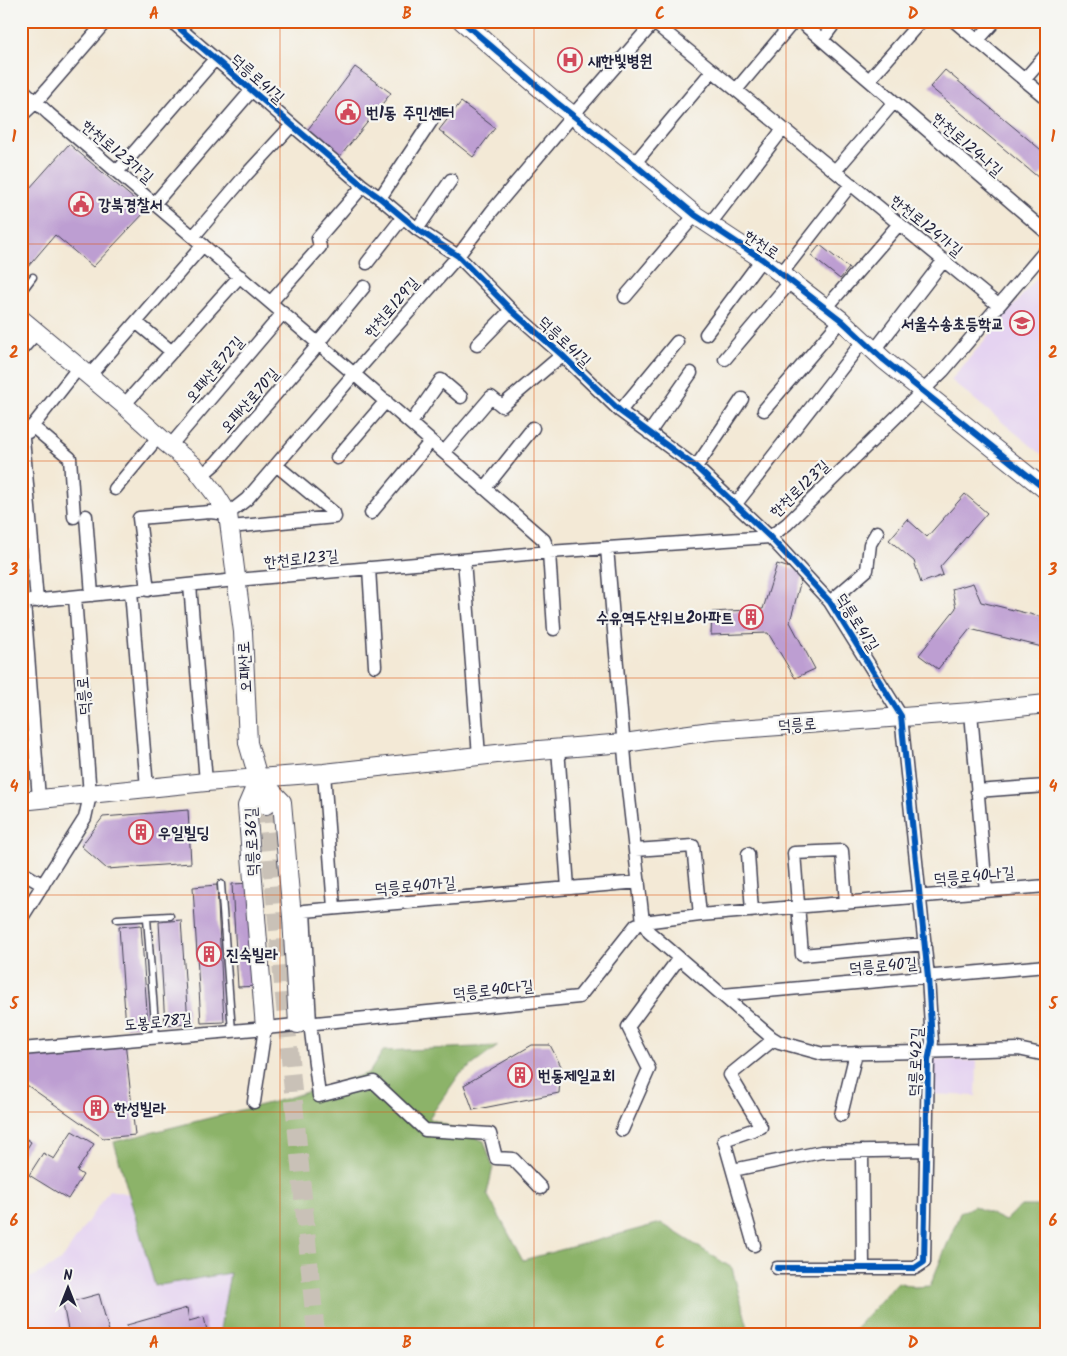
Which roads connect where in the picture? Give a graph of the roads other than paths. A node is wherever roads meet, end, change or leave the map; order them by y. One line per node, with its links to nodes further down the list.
1 (106, 21): 22 (street)
2 (171, 21): 14 (street, 덕릉로41길)
3 (462, 21): 24 (main road, 한천로)
4 (794, 21): 20 (street)
5 (800, 21): 11 (street, 한천로124나길)
6 (836, 21): 11 (street)
7 (921, 21): 16 (street)
8 (954, 21): 12 (street)
9 (995, 21): 12 (street)
10 (653, 22): 15 (street, 한천로124가길); 24 (street, 한천로129길)
11 (822, 40): 16 (street, 한천로124나길)
12 (977, 41): 17 (street)
13 (1046, 55): 17 (street)
14 (215, 59): 19 (street, 덕릉로41길); 31 (street)
15 (712, 71): 20 (street, 한천로124가길); 29 (street)
16 (869, 80): 23 (street, 한천로124나길)
17 (1024, 80): 21 (street)
18 (21, 88): 22 (street, 한천로123가길)
19 (252, 90): 27 (street, 덕릉로41길); 36 (street)
20 (736, 90): 28 (street, 한천로124가길)
21 (1046, 98)
22 (36, 102): 25 (street); 31 (street, 한천로123가길)
23 (894, 102): 30 (street); 41 (street, 한천로124나길)
24 (573, 115): 29 (main road, 한천로); 44 (street, 한천로129길)
25 (21, 116)
26 (432, 120): 35 (street)
27 (292, 125): 34 (street, 덕릉로41길); 42 (street)
28 (783, 128): 30 (street, 한천로124가길); 38 (street)
29 (634, 164): 38 (main road, 한천로)
30 (835, 171): 33 (street, 한천로124가길)
31 (116, 172): 36 (street, 한천로123가길)
32 (451, 180): 40 (street)
33 (851, 184): 39 (street, 한천로124가길); 50 (street, 한천로)
34 (362, 186): 35 (street, 덕릉로41길); 54 (street)
35 (380, 198): 37 (street, 덕릉로41길)
36 (154, 204): 42 (street, 한천로123가길)
37 (403, 217): 40 (street, 덕릉로41길); 47 (street)
38 (702, 220): 45 (main road, 한천로); 53 (street)
39 (899, 224): 46 (street, 한천로124가길); 56 (street)
40 (417, 229): 44 (street, 덕릉로41길)
41 (1046, 232)
42 (198, 241): 48 (street, 한천로123가길); 61 (street)
43 (1046, 250): 55 (street, 한천로123길)
44 (458, 256): 57 (street, 덕릉로41길); 74 (street, 한천로129길)
45 (762, 258): 50 (main road, 한천로); 63 (street, 한천로)
46 (944, 260): 55 (street, 한천로124가길); 67 (street)
47 (367, 262)
48 (240, 276): 54 (street, 한천로123가길); 69 (street)
49 (32, 277): 52 (lane)
50 (786, 277): 56 (main road, 한천로); 71 (street, 한천로)
51 (364, 287): 65 (street, 오패산로70길)
52 (21, 293)
53 (624, 297)
54 (271, 302): 58 (street, 한천로123가길)
55 (998, 305): 75 (street, 한천로123길)
56 (826, 308): 60 (main road, 한천로)
57 (511, 310): 66 (street); 70 (street, 덕릉로41길)
58 (283, 313): 65 (street, 한천로123가길); 87 (street, 오패산로72길)
59 (21, 319): 62 (main road, 오패산로)
60 (841, 320): 67 (main road, 한천로); 80 (street)
61 (136, 322): 69 (street); 72 (street)
62 (37, 332): 68 (street); 72 (main road, 오패산로)
63 (706, 334)
64 (677, 342): 81 (street)
65 (318, 343): 74 (street, 한천로123가길); 93 (street, 오패산로70길)
66 (477, 346)
67 (868, 346): 75 (main road, 한천로); 97 (street)
68 (21, 350)
69 (172, 352): 79 (street)
70 (562, 355): 81 (street, 덕릉로41길); 89 (street, 덕릉로41길)
71 (725, 359)
72 (84, 371): 79 (main road, 오패산로); 83 (street)
73 (691, 373): 85 (street)
74 (354, 374): 78 (street, 한천로123가길); 91 (street, 한천로129길)
75 (923, 391): 96 (main road, 한천로); 101 (street, 한천로123길)
76 (461, 396): 82 (street)
77 (742, 399): 92 (street)
78 (386, 402): 82 (street, 한천로123가길); 90 (street)
79 (124, 405): 87 (main road, 오패산로)
80 (764, 410)
81 (620, 411): 85 (street, 덕릉로41길)
82 (411, 423): 88 (street, 한천로123가길)
83 (32, 426): 86 (street); 110 (street)
84 (533, 428): 94 (street)
85 (649, 433): 92 (street, 덕릉로41길)
86 (22, 439): 112 (street)
87 (164, 441): 93 (main road, 오패산로); 95 (street)
88 (431, 441): 89 (street, 한천로123가길); 98 (street)
89 (444, 452): 94 (street, 한천로123가길)
90 (337, 458)
91 (276, 465): 99 (street, 한천로129길); 99 (street)
92 (696, 467): 97 (street, 덕릉로41길)
93 (202, 476): 99 (main road, 오패산로)
94 (485, 488): 103 (street, 한천로123가길)
95 (115, 489)
96 (1046, 490)
97 (735, 505): 101 (street, 덕릉로41길)
98 (371, 512)
99 (229, 520): 106 (main road, 오패산로); 108 (street)
100 (877, 532): 114 (street)
101 (770, 537): 102 (street, 한천로123길); 114 (street, 덕릉로41길)
102 (607, 548): 103 (street, 한천로123길); 120 (street)
103 (549, 552): 104 (street, 한천로123길); 115 (street)
104 (464, 560): 105 (street, 한천로123길); 122 (street)
105 (370, 568): 106 (street, 한천로123길); 116 (street)
106 (236, 580): 107 (street, 한천로123길); 124 (main road, 오패산로)
107 (190, 585): 108 (street, 한천로123길); 125 (street)
108 (148, 590): 109 (street, 한천로123길)
109 (131, 591): 110 (street, 한천로123길); 127 (street)
110 (92, 595): 111 (street, 한천로123길)
111 (75, 597): 112 (street, 한천로123길); 129 (street, 덕릉로)
112 (37, 601): 113 (street, 한천로123길)
113 (22, 602): 130 (street)
114 (830, 602): 119 (street, 덕릉로41길)
115 (554, 629)
116 (375, 666)
117 (1046, 704): 118 (main road, 덕릉로)
118 (970, 712): 119 (main road, 덕릉로); 128 (street)
119 (901, 716): 120 (main road, 덕릉로); 142 (street, 덕릉로42길)
120 (624, 743): 121 (main road, 덕릉로); 133 (street)
121 (558, 748): 122 (main road, 덕릉로); 140 (street)
122 (479, 756): 123 (main road, 덕릉로)
123 (324, 774): 124 (main road, 덕릉로); 145 (street)
124 (259, 778): 125 (main road, 덕릉로); 132 (main road, 오패산로); 158 (main road, 덕릉로36길); 159 (main road, 덕릉로36길)
125 (206, 782): 127 (main road, 덕릉로)
126 (1046, 786): 128 (street)
127 (147, 788): 129 (main road, 덕릉로)
128 (977, 791): 141 (street)
129 (90, 795): 130 (main road, 덕릉로); 138 (street)
130 (39, 799): 131 (main road, 덕릉로)
131 (21, 801)
132 (266, 805)
133 (635, 850): 136 (street); 147 (street)
134 (748, 854): 146 (street)
135 (21, 872): 138 (street)
136 (639, 882): 140 (street, 덕릉로40가길); 152 (street)
137 (221, 884): 160 (lane)
138 (43, 886): 150 (street)
139 (1046, 886): 141 (street, 덕릉로40나길)
140 (568, 888): 145 (street, 덕릉로40가길)
141 (986, 891): 142 (street, 덕릉로40나길)
142 (920, 896): 143 (street, 덕릉로40나길); 153 (street, 덕릉로42길)
143 (846, 903): 144 (street, 덕릉로40나길); 144 (street)
144 (798, 907): 146 (street, 덕릉로40나길); 153 (street)
145 (334, 908): 158 (street, 덕릉로40가길)
146 (752, 911): 147 (street, 덕릉로40나길)
147 (700, 915): 152 (street, 덕릉로40나길)
148 (170, 916): 149 (lane)
149 (147, 918): 151 (lane); 161 (lane)
150 (21, 919)
151 (117, 919)
152 (643, 922): 154 (street); 158 (street, 덕릉로40다길)
153 (925, 944): 156 (street, 덕릉로42길)
154 (679, 958): 157 (street); 169 (street)
155 (1046, 966): 156 (street, 덕릉로40길)
156 (928, 977): 157 (street, 덕릉로40길); 164 (street, 덕릉로42길)
157 (722, 995): 162 (street)
158 (304, 1024): 159 (street, 도봉로78길); 173 (street)
159 (265, 1028): 160 (street, 도봉로78길); 167 (street, 덕릉로36길)
160 (232, 1031): 161 (street, 도봉로78길)
161 (156, 1037): 163 (street, 도봉로78길)
162 (774, 1039): 165 (street); 172 (street)
163 (21, 1049)
164 (930, 1051): 165 (street); 166 (street); 170 (street, 덕릉로42길)
165 (856, 1054): 168 (street)
166 (1046, 1055)
167 (254, 1102)
168 (841, 1115)
169 (622, 1130)
170 (926, 1150): 171 (street); 176 (street, 덕릉로42길)
171 (862, 1151): 172 (street); 176 (street)
172 (733, 1170): 174 (street)
173 (541, 1188)
174 (754, 1245)
175 (777, 1268): 176 (street, 덕릉로42길)
176 (863, 1268)

